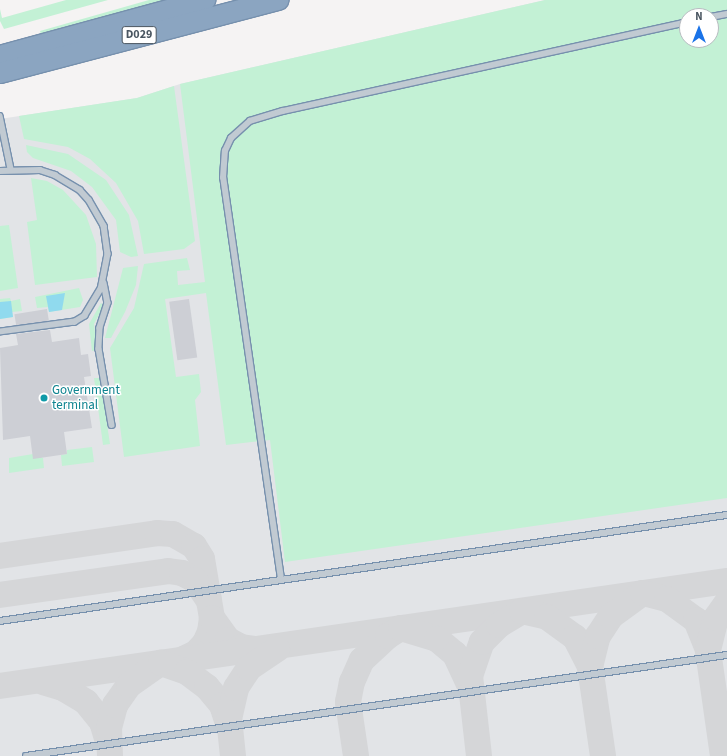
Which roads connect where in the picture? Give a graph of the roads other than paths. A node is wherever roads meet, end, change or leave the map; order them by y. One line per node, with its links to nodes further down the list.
1 (205, 0): 4 (highway, D029)
2 (279, 0): 5 (highway, D029)
3 (679, 24): 14 (lane)
4 (0, 56)
5 (0, 73)
6 (0, 116): 7 (lane)
7 (2, 135): 8 (lane)
8 (11, 169): 9 (lane); 10 (lane)
9 (0, 171)
10 (103, 280): 11 (lane); 12 (lane)
11 (0, 332)
12 (112, 425)
13 (727, 515): 14 (lane)
14 (280, 579): 15 (lane)
15 (0, 621)
16 (727, 655): 17 (lane)
17 (26, 756)

